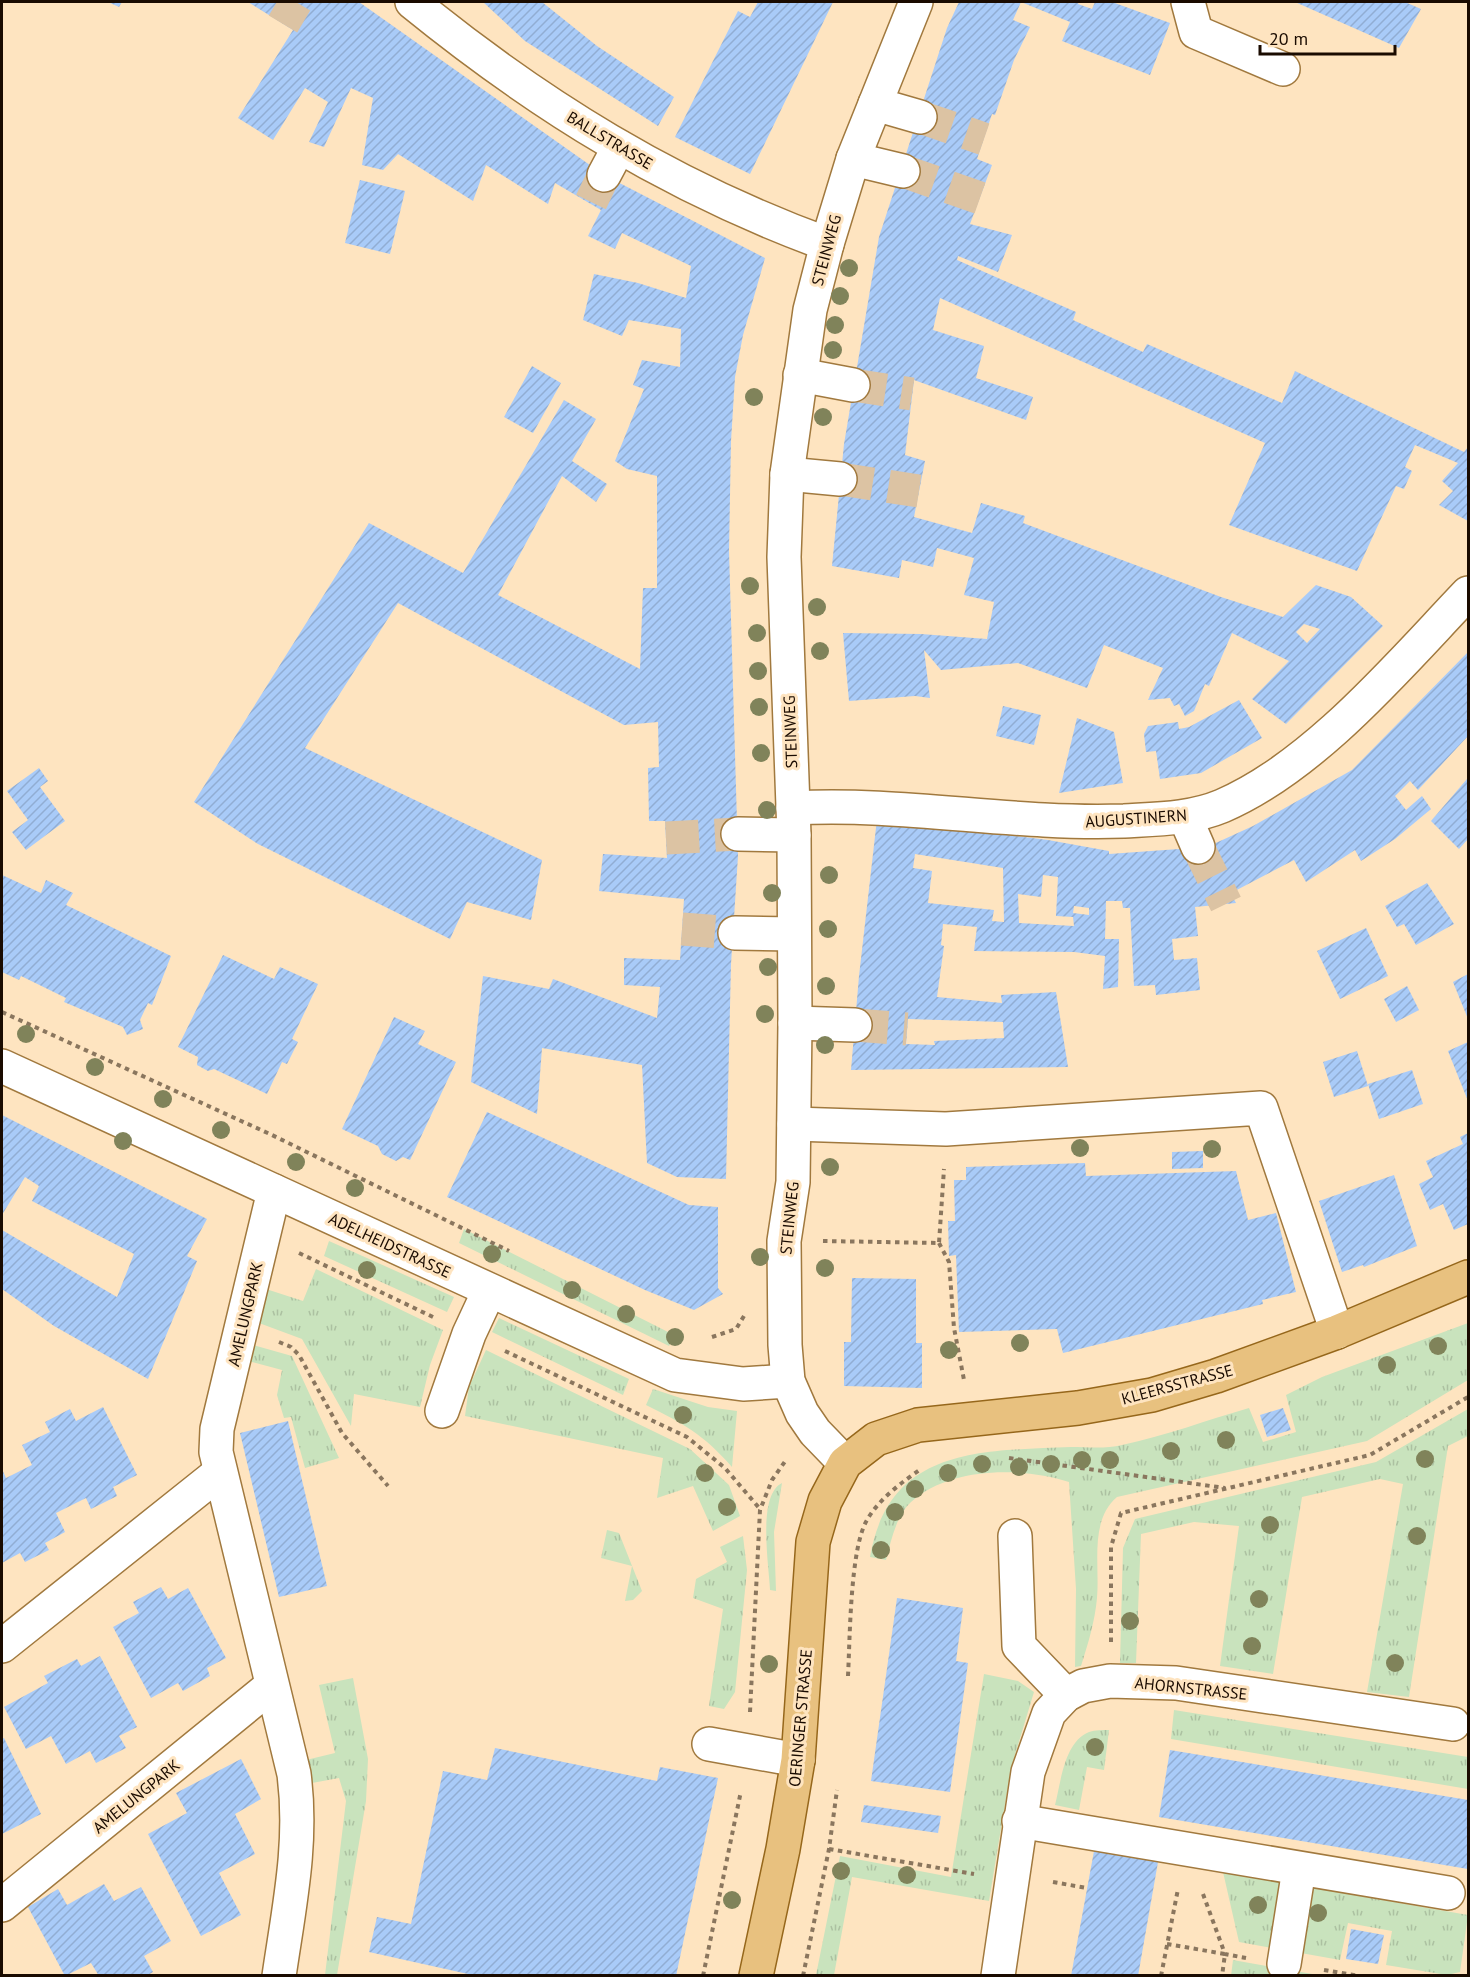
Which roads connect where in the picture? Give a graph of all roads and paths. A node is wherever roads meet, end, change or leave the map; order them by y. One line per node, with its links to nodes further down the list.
1 (412, 2): 9 (street, BALLSTRASSE)
2 (916, 2): 5 (street, STEINWEG)
3 (1188, 2): 4 (street)
4 (1283, 69)
5 (875, 104): 6 (street); 7 (street, STEINWEG)
6 (920, 117)
7 (853, 159): 8 (street); 9 (street, STEINWEG)
8 (903, 171)
9 (827, 244): 10 (street, STEINWEG)
10 (800, 375): 11 (street); 12 (street, STEINWEG)
11 (853, 385)
12 (787, 474): 13 (street); 16 (street, STEINWEG)
13 (840, 478)
14 (1468, 593): 15 (street, AUGUSTINERN)
15 (1185, 817): 16 (street, AUGUSTINERN); 18 (street)
16 (793, 821): 17 (street, AUGUSTINERN); 20 (street, STEINWEG)
17 (738, 834)
18 (1198, 847)
19 (735, 933): 20 (street)
20 (794, 934): 22 (street, STEINWEG)
21 (2, 1012): 31 (path)
22 (795, 1023): 23 (street); 25 (street, STEINWEG)
23 (855, 1025)
24 (2, 1066): 27 (street, ADELHEIDSTRASSE)
25 (794, 1124): 26 (street); 29 (street, STEINWEG)
26 (946, 1129): 30 (path); 36 (street)
27 (274, 1191): 28 (street, AMELUNGPARK); 33 (street, ADELHEIDSTRASSE)
28 (263, 1236): 35 (street, AMELUNGPARK); 37 (path)
29 (784, 1241): 30 (path); 39 (street, STEINWEG)
30 (939, 1243): 42 (path)
31 (515, 1254)
32 (1468, 1277): 36 (main road, KLEERSSTRASSE)
33 (489, 1291): 37 (street); 39 (street, ADELHEIDSTRASSE)
34 (747, 1311): 38 (path)
35 (241, 1332): 46 (street, AMELUNGPARK); 47 (path)
36 (1337, 1332): 42 (main road, KLEERSSTRASSE)
37 (469, 1334): 41 (street); 49 (path)
38 (710, 1338)
39 (788, 1381): 44 (street, STEINWEG)
40 (1468, 1396): 48 (path)
41 (442, 1411)
42 (972, 1418): 44 (main road, KLEERSSTRASSE)
43 (1005, 1458): 48 (path)
44 (845, 1463): 58 (main road, OERINGER STRASSE)
45 (928, 1466): 53 (path)
46 (219, 1473): 51 (street); 54 (street, AMELUNGPARK)
47 (388, 1486)
48 (1228, 1488): 52 (path)
49 (760, 1510)
50 (1015, 1536): 55 (street)
51 (2, 1646)
52 (1123, 1681): 55 (street, AHORNSTRASSE); 56 (street, AHORNSTRASSE)
53 (847, 1683)
54 (271, 1686): 68 (street, AMELUNGPARK); 72 (street, AMELUNGPARK)
55 (1066, 1695): 60 (street, AHORNSTRASSE)
56 (1453, 1724)
57 (709, 1744): 58 (street)
58 (798, 1760): 73 (main road, OERINGER STRASSE)
59 (838, 1784): 61 (path)
60 (1018, 1821): 62 (street); 64 (street, AHORNSTRASSE)
61 (829, 1849): 64 (path); 74 (path)
62 (1187, 1850): 63 (street); 69 (path); 70 (path)
63 (1299, 1869): 67 (street); 71 (street)
64 (1010, 1880): 75 (street, AHORNSTRASSE)
65 (1058, 1883): 66 (path)
66 (1087, 1888)
67 (1448, 1893)
68 (2, 1905)
69 (1167, 1944): 70 (path); 76 (path)
70 (1225, 1954): 71 (path); 77 (path)
71 (1284, 1964): 78 (path)
72 (279, 1976)
73 (756, 1976)
74 (803, 1976)
75 (998, 1976)
76 (1161, 1976)
77 (1222, 1976)
78 (1359, 1976)

